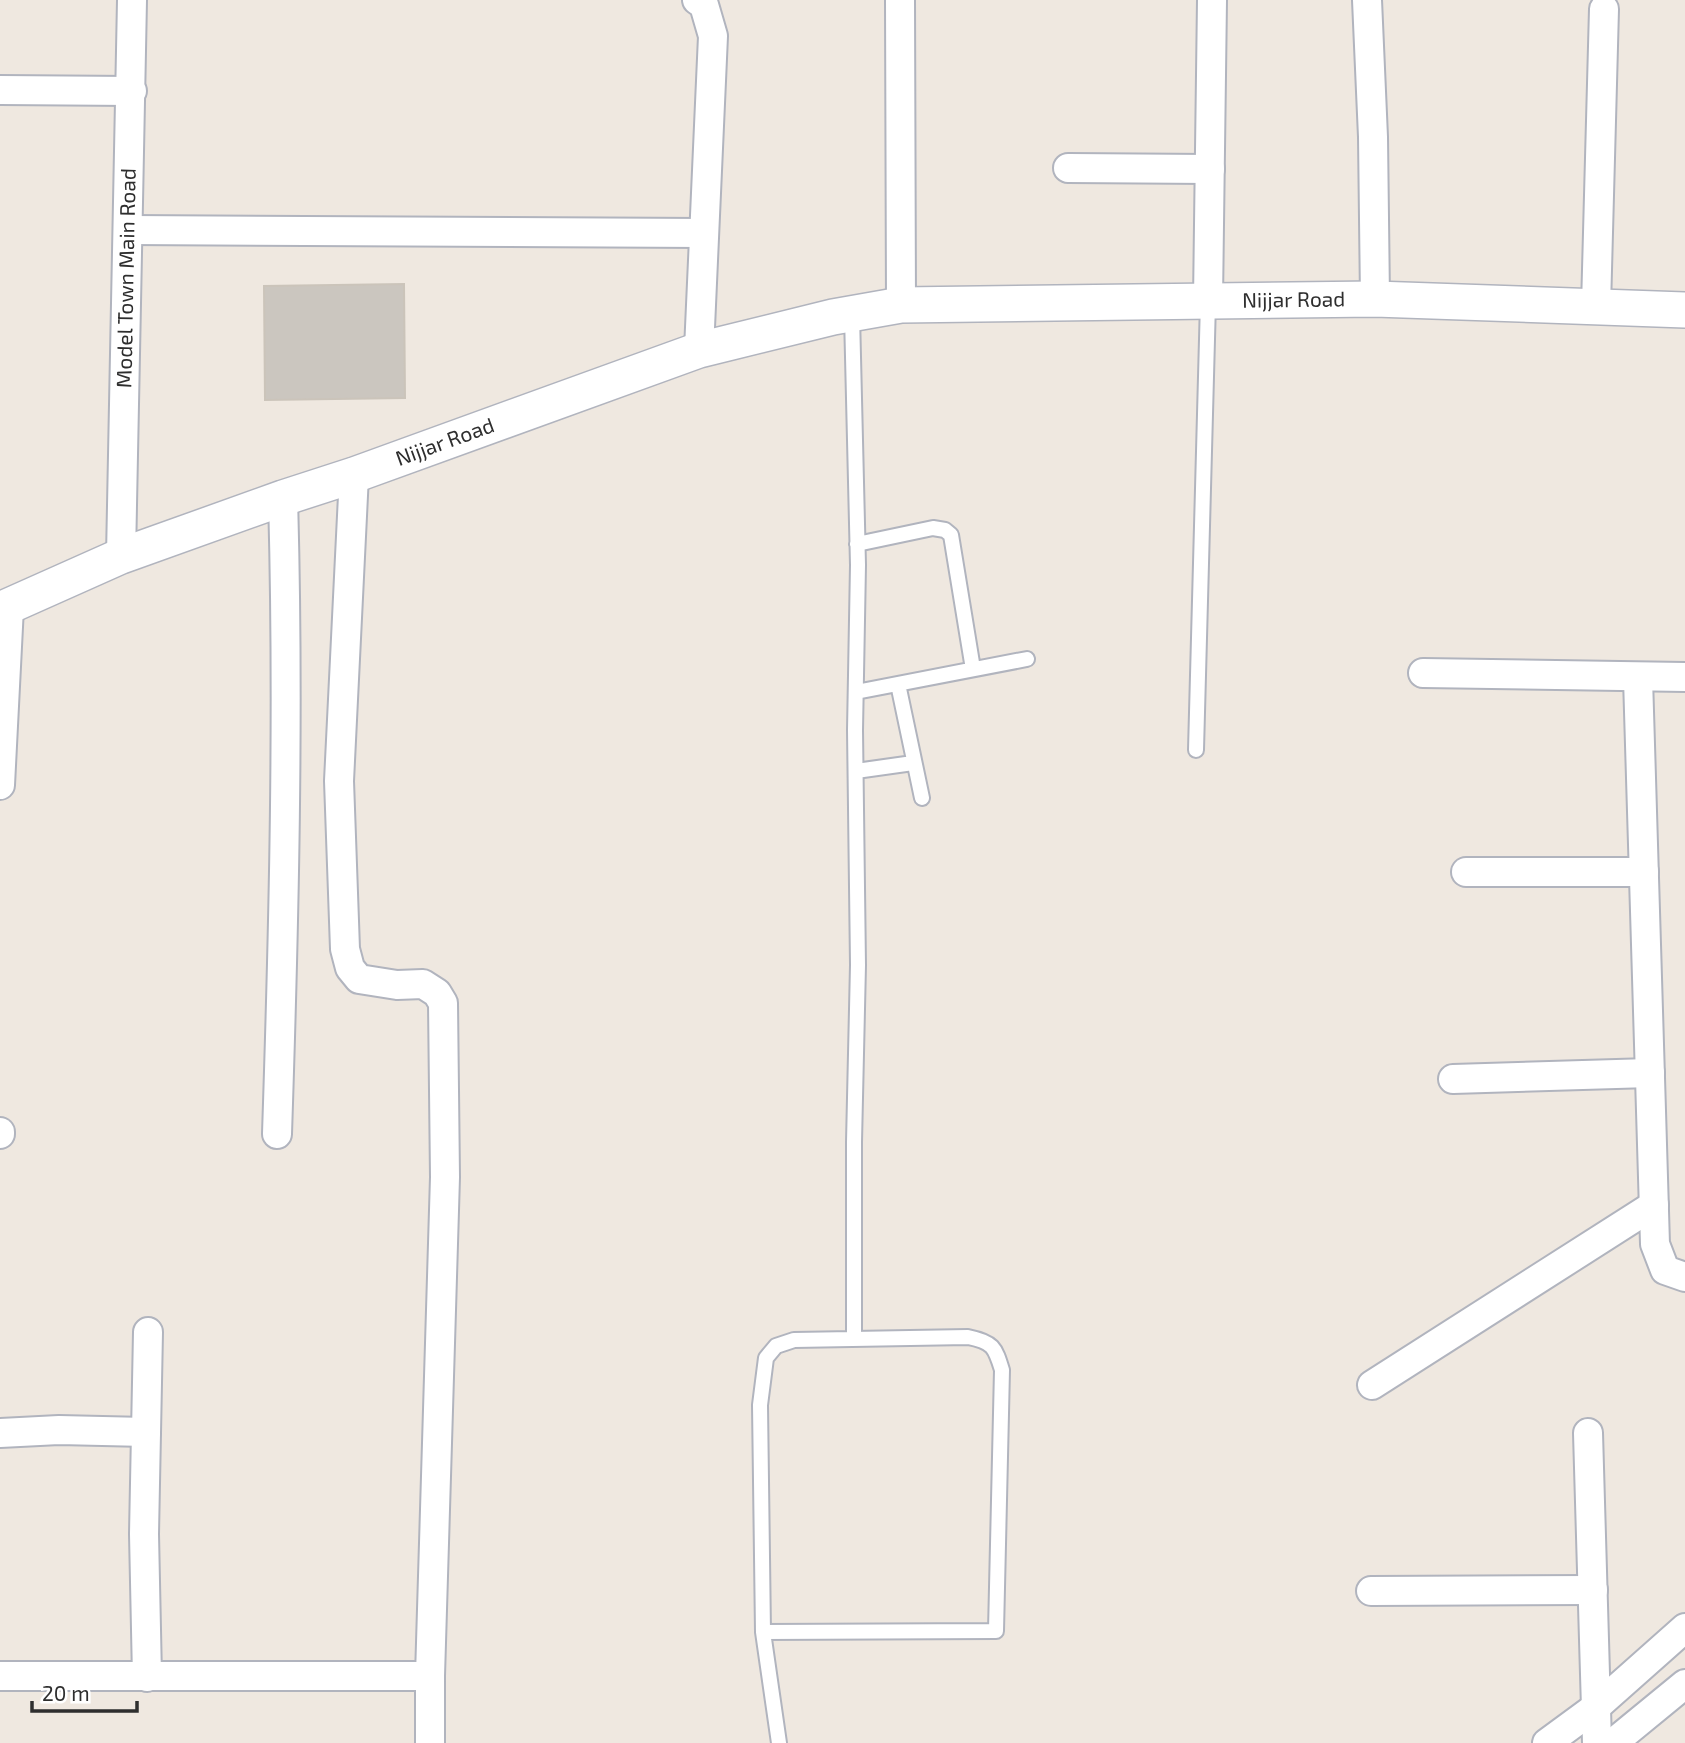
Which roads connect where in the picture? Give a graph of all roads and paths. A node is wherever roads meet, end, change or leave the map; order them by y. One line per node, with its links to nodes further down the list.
1 (132, 0): 8 (street, Model Town Main Road)
2 (697, 0): 12 (street)
3 (900, 0): 15 (street)
4 (1212, 0): 10 (street)
5 (1367, 0): 13 (street)
6 (1604, 9): 16 (street)
7 (0, 90): 8 (street)
8 (132, 91): 11 (street, Model Town Main Road)
9 (1068, 168): 10 (street)
10 (1210, 169): 14 (street)
11 (129, 230): 12 (street); 23 (street, Model Town Main Road)
12 (704, 233): 19 (street)
13 (1375, 299): 14 (street, Nijjar Road); 16 (street, Nijjar Road)
14 (1209, 300): 15 (street, Nijjar Road); 32 (lane)
15 (901, 305): 18 (street, Nijjar Road)
16 (1596, 307): 17 (street, Nijjar Road)
17 (1685, 310)
18 (852, 313): 19 (street, Nijjar Road); 22 (lane)
19 (699, 350): 20 (street, Nijjar Road)
20 (354, 475): 21 (street, Nijjar Road); 55 (street)
21 (283, 498): 23 (street, Nijjar Road); 41 (street)
22 (857, 544): 26 (lane); 31 (lane)
23 (121, 556): 24 (street, Nijjar Road)
24 (5, 608): 35 (street)
25 (1027, 659): 26 (lane)
26 (973, 669): 30 (lane)
27 (1423, 673): 29 (street)
28 (1685, 677): 29 (street)
29 (1638, 678): 38 (street)
30 (898, 684): 31 (lane); 33 (lane)
31 (856, 692): 34 (lane)
32 (1196, 750)
33 (913, 763): 34 (lane); 36 (lane)
34 (856, 771): 45 (lane)
35 (0, 785)
36 (922, 798)
37 (1466, 872): 38 (street)
38 (1644, 872): 39 (street)
39 (1650, 1073): 40 (street); 42 (street)
40 (1453, 1079)
41 (277, 1134)
42 (1654, 1205): 43 (street); 46 (street)
43 (1685, 1277)
44 (148, 1332): 48 (street)
45 (853, 1339): 53 (lane); 53 (lane)
46 (1372, 1385)
47 (0, 1433): 48 (street)
48 (146, 1433): 56 (street)
49 (1588, 1433): 50 (street)
50 (1593, 1590): 51 (street); 58 (street)
51 (1371, 1591)
52 (1685, 1628): 58 (street)
53 (763, 1632): 60 (lane)
54 (0, 1676): 56 (street)
55 (430, 1676): 56 (street); 59 (street)
56 (147, 1677)
57 (1685, 1684): 63 (street)
58 (1596, 1707): 61 (street); 62 (street)
59 (430, 1743)
60 (779, 1743)
61 (1547, 1743)
62 (1597, 1743)
63 (1613, 1743)

